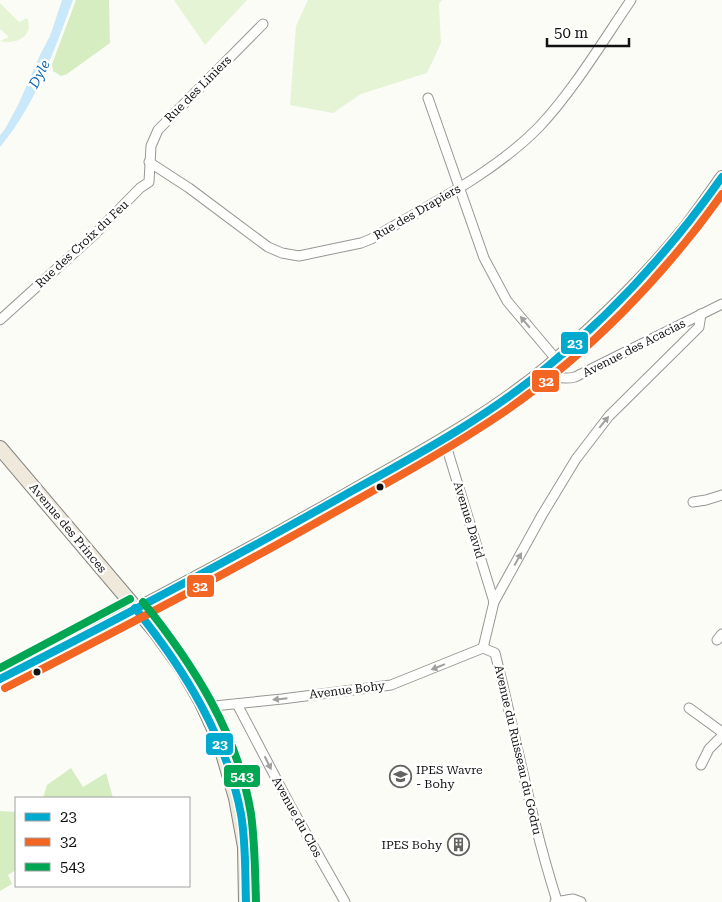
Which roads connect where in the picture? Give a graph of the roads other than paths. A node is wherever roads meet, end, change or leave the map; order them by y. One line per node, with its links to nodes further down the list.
1 (631, 0): 6 (street, Rue des Drapiers)
2 (263, 24): 4 (street, Rue des Liniers)
3 (428, 98): 6 (street)
4 (149, 162): 6 (street, Rue des Drapiers); 9 (street, Rue des Croix du Feu)
5 (722, 177): 10 (main road)
6 (460, 188): 10 (street, one-way to 6)
7 (722, 304): 8 (street, Avenue des Acacias)
8 (702, 314): 11 (street, Avenue des Acacias); 16 (street, one-way to 8)
9 (0, 320)
10 (556, 359): 11 (main road)
11 (545, 368): 12 (main road)
12 (444, 439): 16 (street, Avenue David); 17 (main road)
13 (0, 448): 17 (main road, Avenue des Princes)
14 (722, 495): 15 (street)
15 (693, 502)
16 (494, 602): 18 (street)
17 (136, 608): 19 (main road); 21 (main road, Avenue des Princes)
18 (483, 648): 20 (street, Avenue Bohy, one-way to 20); 28 (street, Avenue du Ruisseau du Godru)
19 (0, 679)
20 (238, 704): 21 (street, Avenue Bohy); 27 (street, Avenue du Clos, one-way to 27)
21 (204, 706): 26 (main road, Avenue des Princes)
22 (689, 708): 23 (street)
23 (722, 732)
24 (722, 736): 25 (street)
25 (701, 764)
26 (246, 902)
27 (345, 902)
28 (556, 902): 29 (street)
29 (581, 902)

